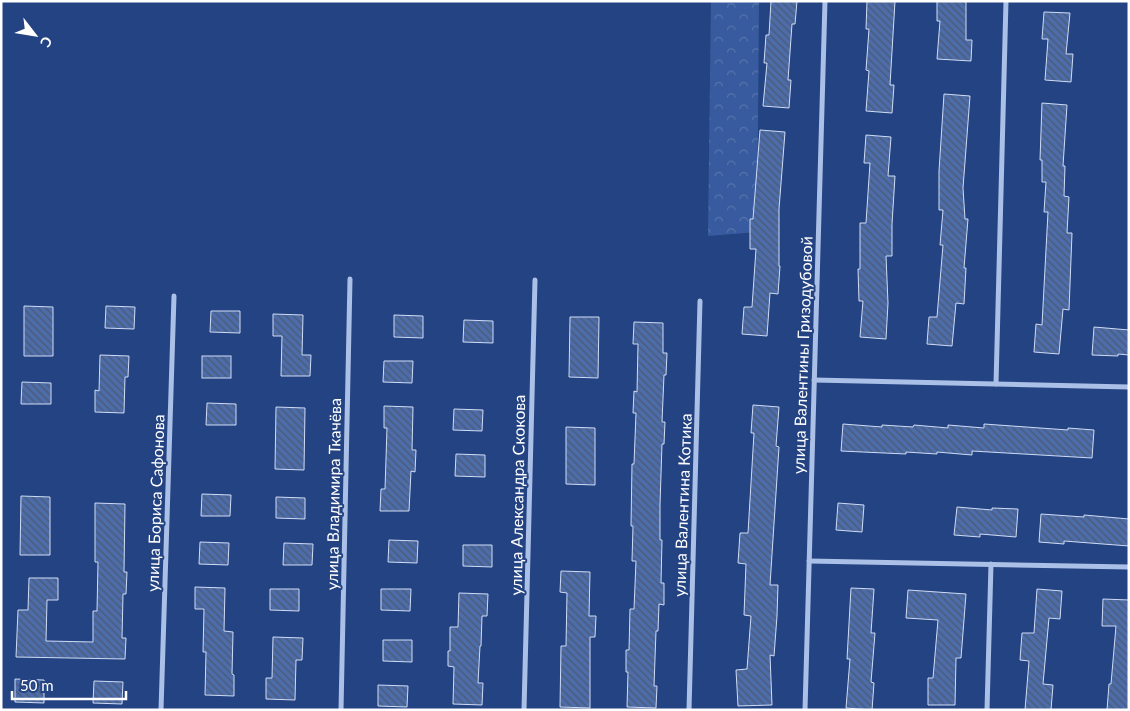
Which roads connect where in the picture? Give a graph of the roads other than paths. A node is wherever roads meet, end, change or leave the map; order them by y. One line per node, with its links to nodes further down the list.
1 (825, 1): 7 (street, улица Валентины Гризодубовой)
2 (1006, 1): 8 (street)
3 (350, 279): 14 (street, улица Владимира Ткачёва)
4 (535, 280): 15 (street, улица Александра Скокова)
5 (174, 296): 13 (street, улица Бориса Сафонова)
6 (700, 301): 16 (street, улица Валентина Котика)
7 (814, 380): 8 (street); 10 (street, улица Валентины Гризодубовой)
8 (996, 384): 9 (street)
9 (1129, 387)
10 (809, 560): 11 (street); 17 (street, улица Валентины Гризодубовой)
11 (991, 564): 12 (street); 18 (street)
12 (1129, 567)
13 (161, 710)
14 (340, 710)
15 (524, 710)
16 (689, 710)
17 (805, 710)
18 (987, 710)

